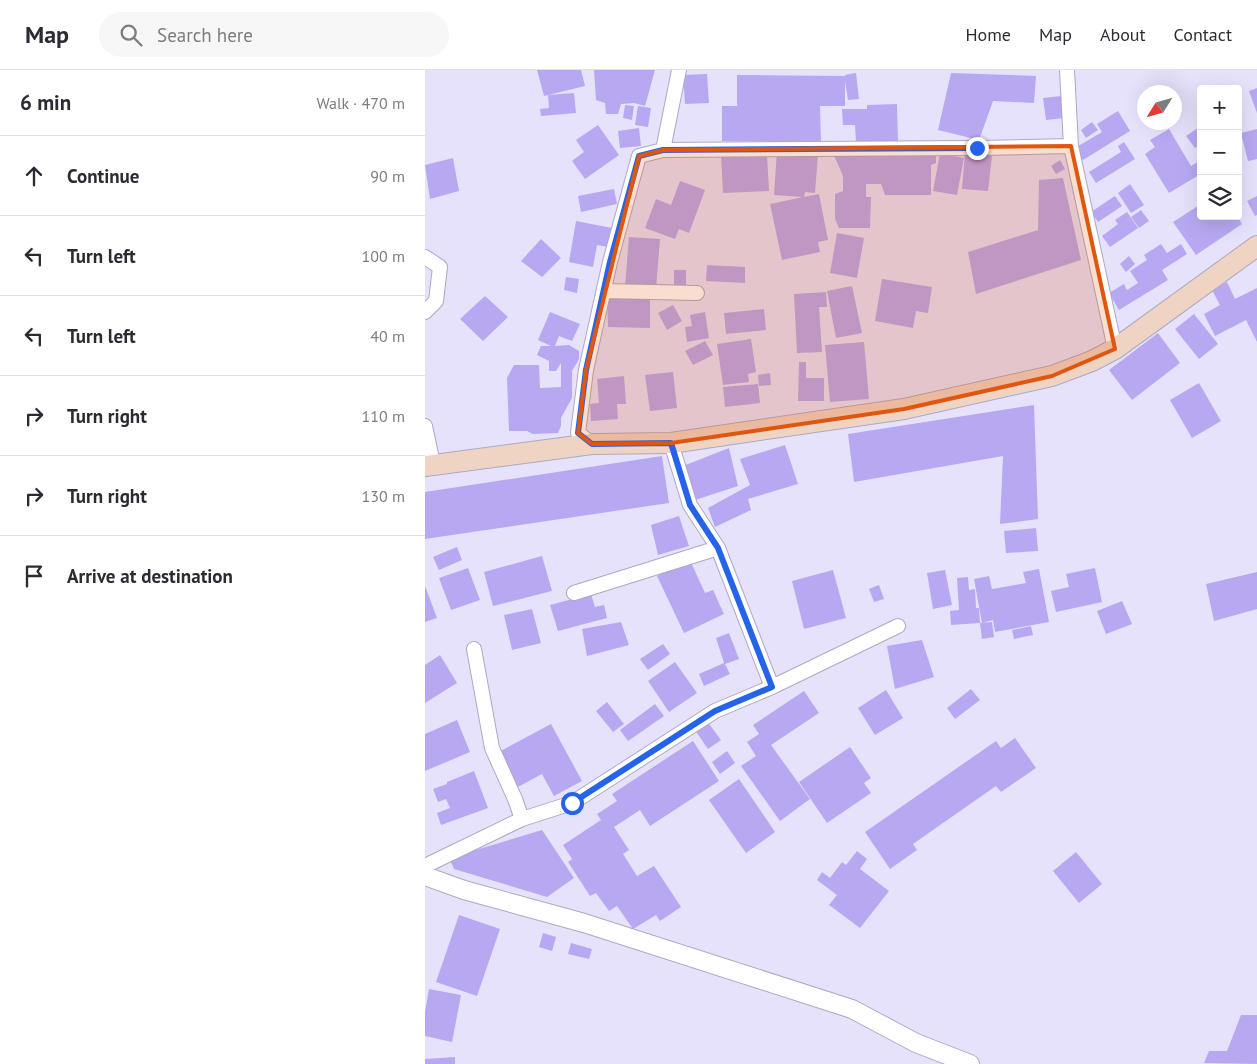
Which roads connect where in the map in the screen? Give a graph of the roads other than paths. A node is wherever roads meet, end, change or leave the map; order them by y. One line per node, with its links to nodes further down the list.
1 (679, 70): 4 (street)
2 (1067, 70): 3 (street)
3 (1071, 146): 4 (street); 10 (street)
4 (663, 150): 7 (street)
5 (1257, 246): 10 (main road)
6 (425, 257): 9 (street)
7 (604, 291): 8 (street); 13 (street)
8 (697, 293)
9 (425, 312)
10 (1115, 349): 12 (main road)
11 (425, 426): 14 (street)
12 (671, 443): 13 (main road); 15 (street)
13 (592, 444): 14 (main road)
14 (429, 465)
15 (718, 548): 16 (street); 19 (street)
16 (574, 593)
17 (898, 626): 19 (street)
18 (474, 649): 20 (street)
19 (772, 687): 20 (street)
20 (522, 819): 21 (street)
21 (425, 866)
22 (425, 876): 23 (street)
23 (444, 883): 24 (street); 25 (street)
24 (425, 886)
25 (970, 1064)

